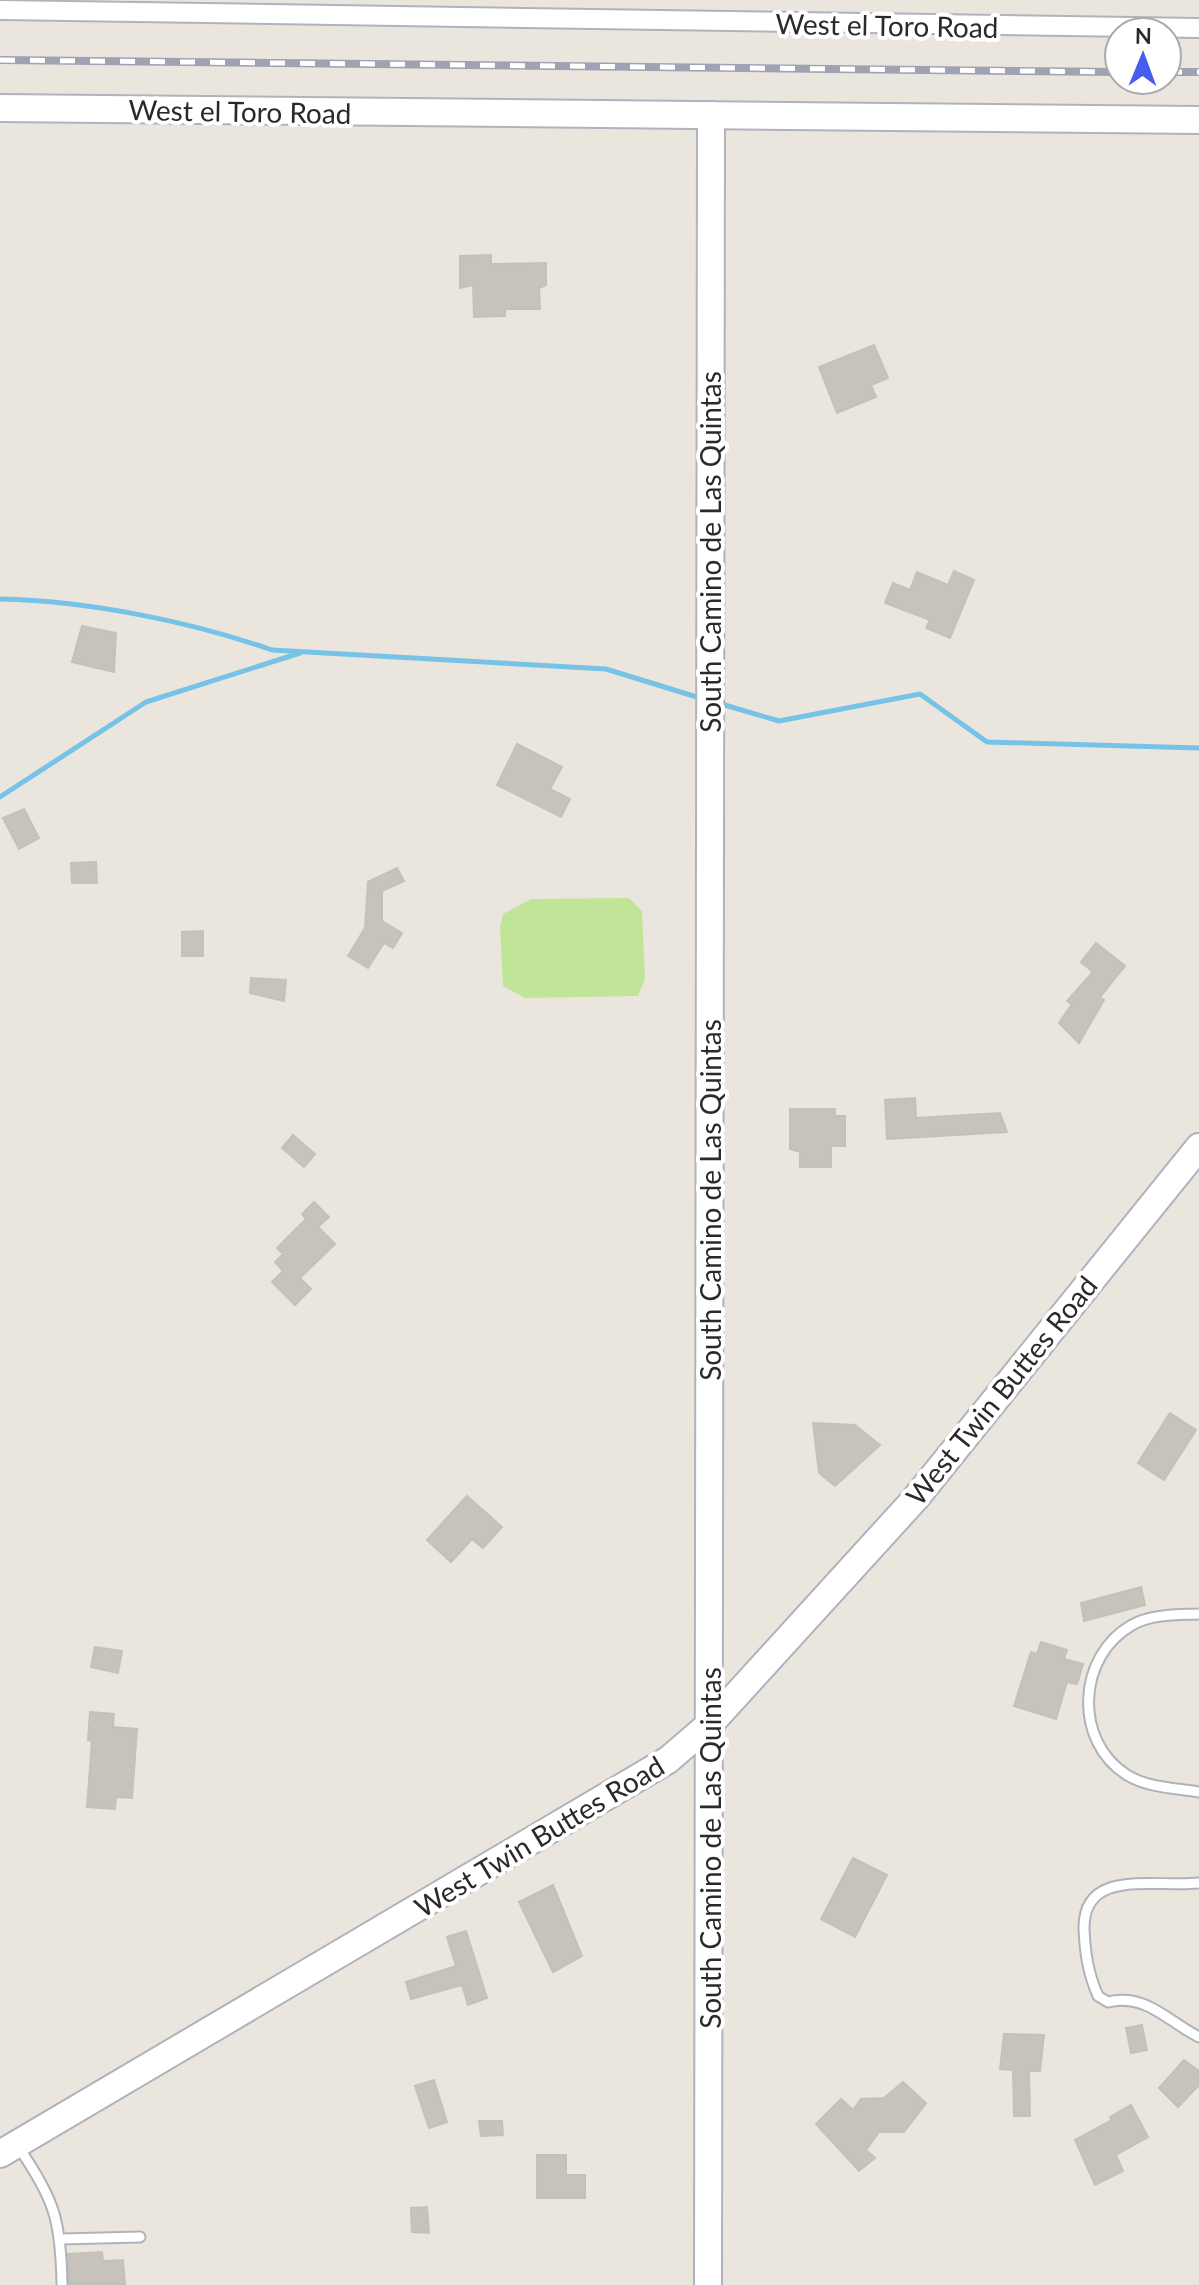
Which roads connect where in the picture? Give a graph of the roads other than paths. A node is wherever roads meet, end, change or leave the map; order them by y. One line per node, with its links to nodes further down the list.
1 (0, 10): 2 (street, West el Toro Road)
2 (1199, 28)
3 (0, 108): 4 (street, West el Toro Road)
4 (711, 115): 5 (street, West el Toro Road); 8 (street, South Camino de Las Quintas)
5 (1199, 120)
6 (1199, 1147): 8 (street, West Twin Buttes Road)
7 (1199, 1614): 9 (lane)
8 (711, 1723): 12 (street, West Twin Buttes Road); 16 (street, South Camino de Las Quintas)
9 (1199, 1792)
10 (1199, 1883): 11 (lane)
11 (1199, 2037)
12 (9, 2149): 14 (lane)
13 (140, 2237): 14 (lane)
14 (61, 2239): 15 (lane)
15 (62, 2285)
16 (708, 2285)

